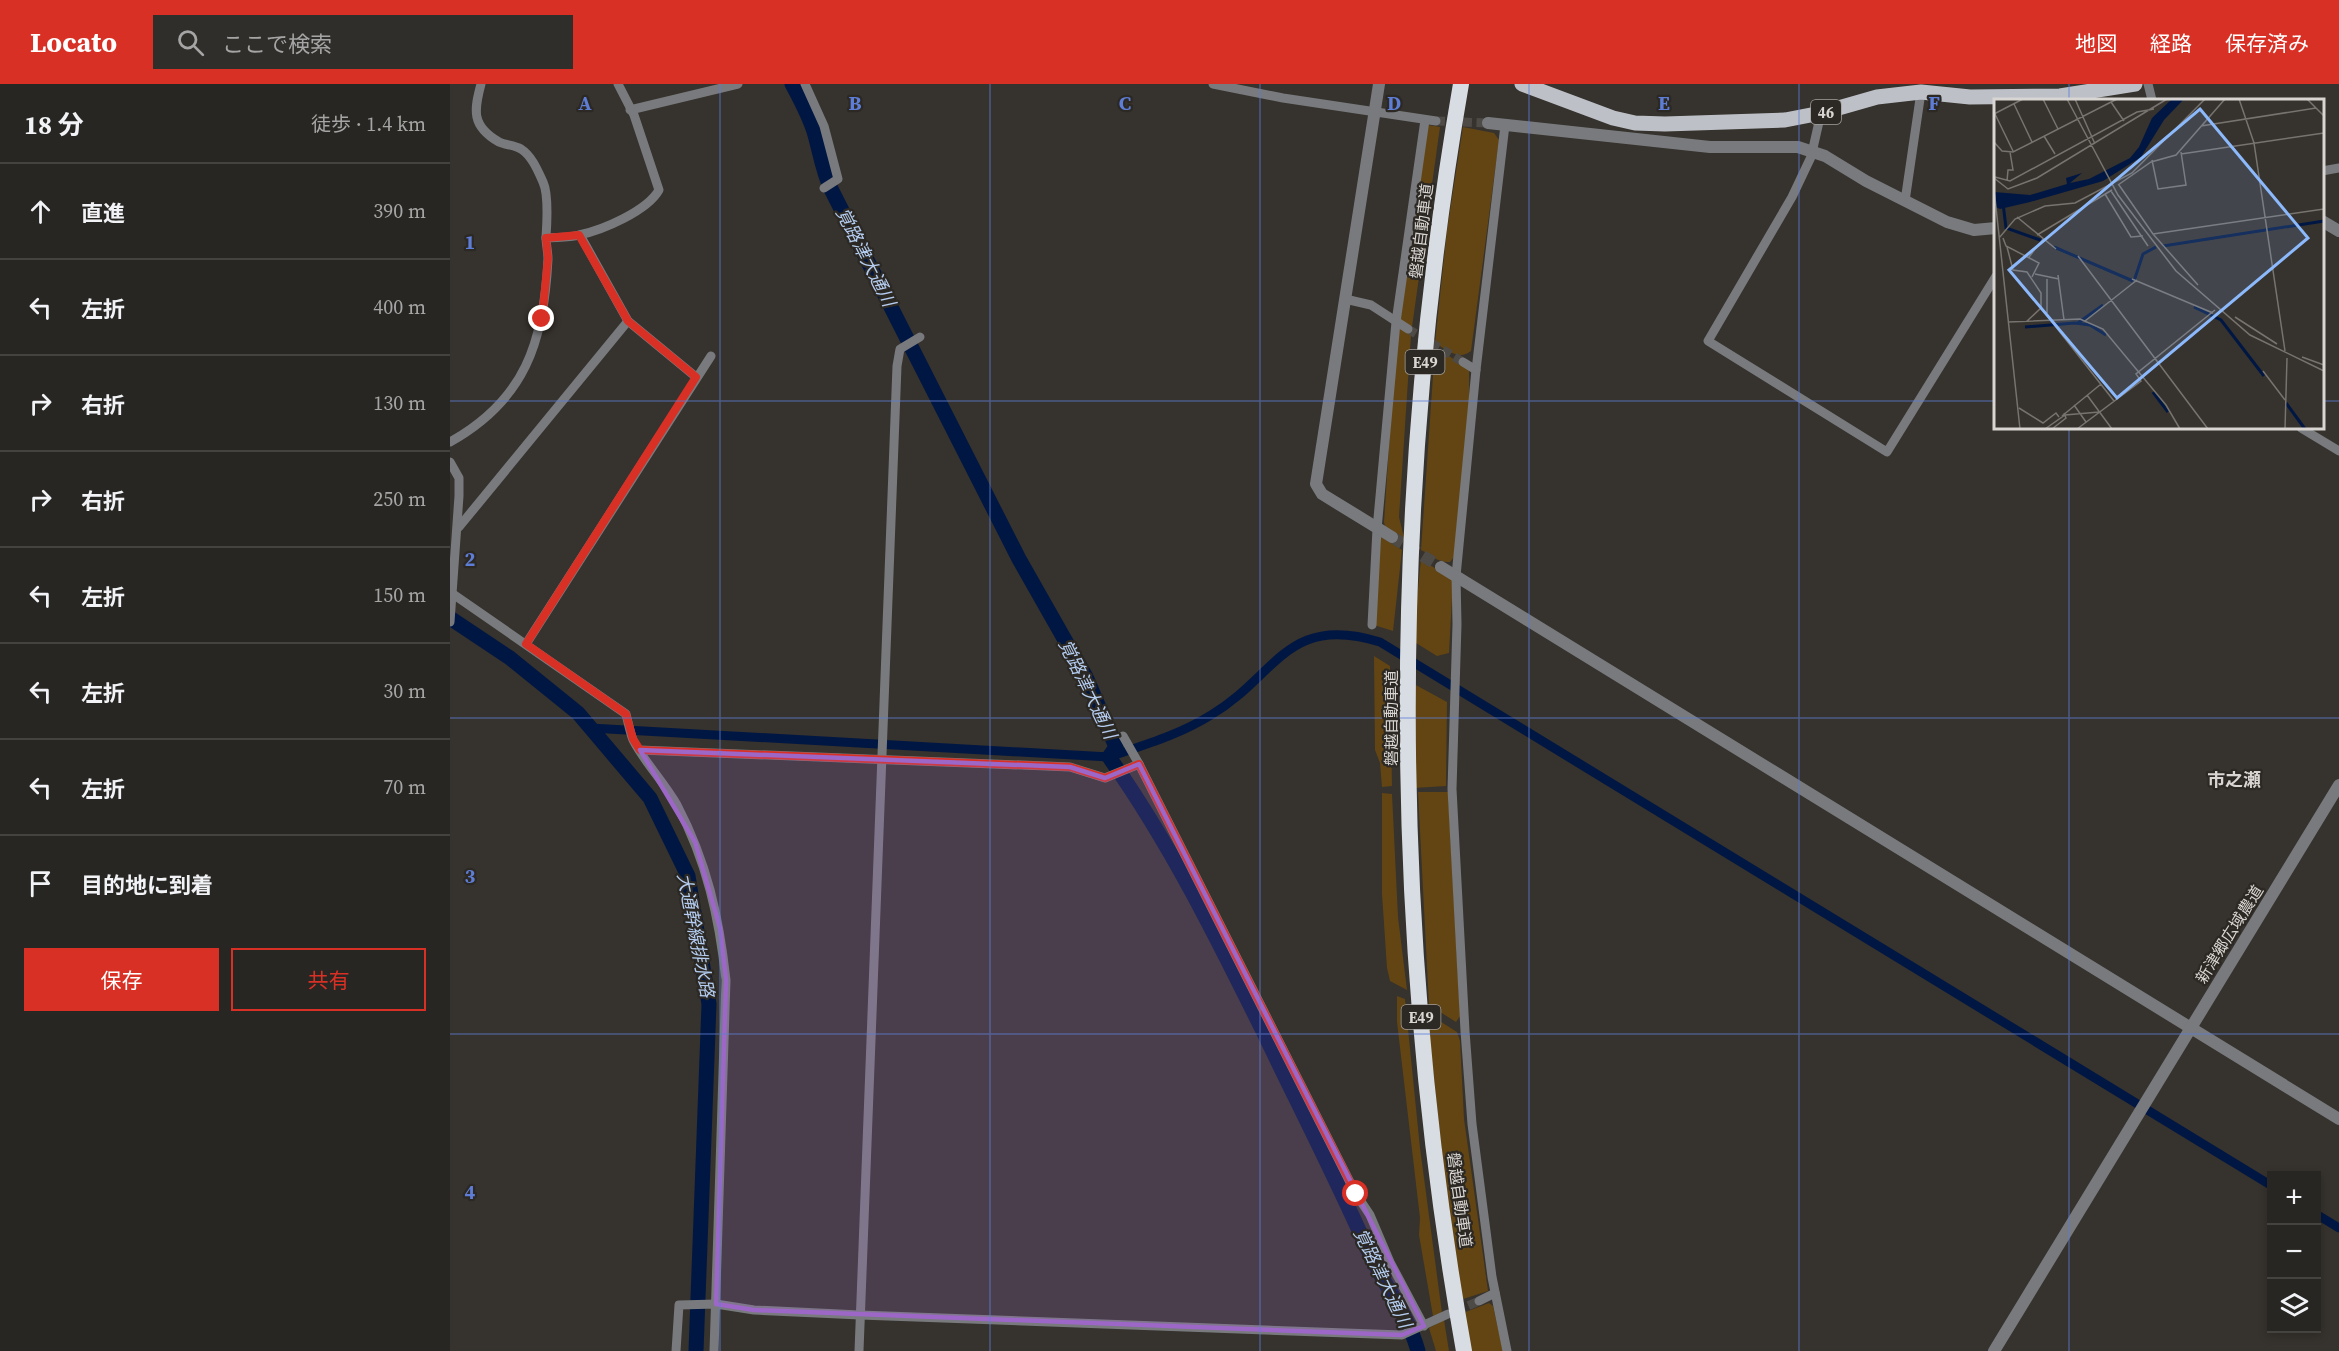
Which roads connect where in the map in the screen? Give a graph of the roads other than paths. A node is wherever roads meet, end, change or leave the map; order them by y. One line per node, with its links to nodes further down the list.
1 (481, 84): 27 (street)
2 (618, 84): 13 (street)
3 (738, 84): 13 (street)
4 (805, 84): 21 (street)
5 (1213, 84): 14 (street)
6 (1379, 84): 14 (street)
7 (1522, 84): 15 (main road, 46)
8 (2135, 84): 11 (main road, 46)
9 (2148, 84): 12 (street)
10 (1460, 86): 67 (highway, 磐越自動車道 / E49)
11 (1921, 92): 15 (main road, 46); 22 (street)
12 (2151, 99)
13 (630, 110): 26 (street)
14 (1375, 111): 29 (street); 31 (street)
15 (1821, 113): 18 (street)
16 (1488, 123): 17 (street)
17 (1505, 125): 18 (street); 36 (street)
18 (1812, 150): 22 (street); 28 (street)
19 (2339, 168): 20 (street)
20 (2324, 171)
21 (824, 188)
22 (1905, 201): 24 (street)
23 (2324, 222): 25 (street)
24 (1994, 228)
25 (2339, 231)
26 (579, 235): 27 (street); 30 (street)
27 (546, 238): 39 (street)
28 (1994, 278)
29 (1345, 299): 31 (street); 43 (street)
30 (628, 321): 37 (street); 42 (street)
31 (1396, 322): 32 (street); 43 (street)
32 (1408, 329)
33 (917, 338): 53 (street)
34 (711, 356): 37 (street)
35 (1463, 362): 36 (street)
36 (1476, 369): 46 (street)
37 (696, 377): 50 (street)
38 (2303, 429): 40 (street)
39 (450, 442)
40 (2339, 451)
41 (450, 462): 42 (street)
42 (459, 528): 47 (street)
43 (1377, 529): 44 (street); 49 (street)
44 (1392, 537)
45 (1441, 567): 46 (street)
46 (1456, 576): 56 (street); 58 (street)
47 (451, 595): 48 (street); 50 (street)
48 (450, 622)
49 (1372, 625)
50 (526, 644): 52 (street)
51 (1123, 736): 54 (street)
52 (640, 750): 53 (street); 60 (street)
53 (883, 757): 54 (street); 62 (street)
54 (1135, 763): 63 (street)
55 (2339, 785): 56 (street, 新津郷広域農道)
56 (2190, 1027): 57 (street); 69 (street, 新津郷広域農道)
57 (2339, 1119)
58 (1496, 1293): 59 (street); 68 (street)
59 (1479, 1301)
60 (713, 1304): 62 (street); 64 (street); 65 (street)
61 (1448, 1314): 63 (street)
62 (860, 1315): 63 (street); 66 (street)
63 (1422, 1327)
64 (676, 1351)
65 (714, 1351)
66 (859, 1351)
67 (1464, 1351)
68 (1507, 1351)
69 (1994, 1351)

